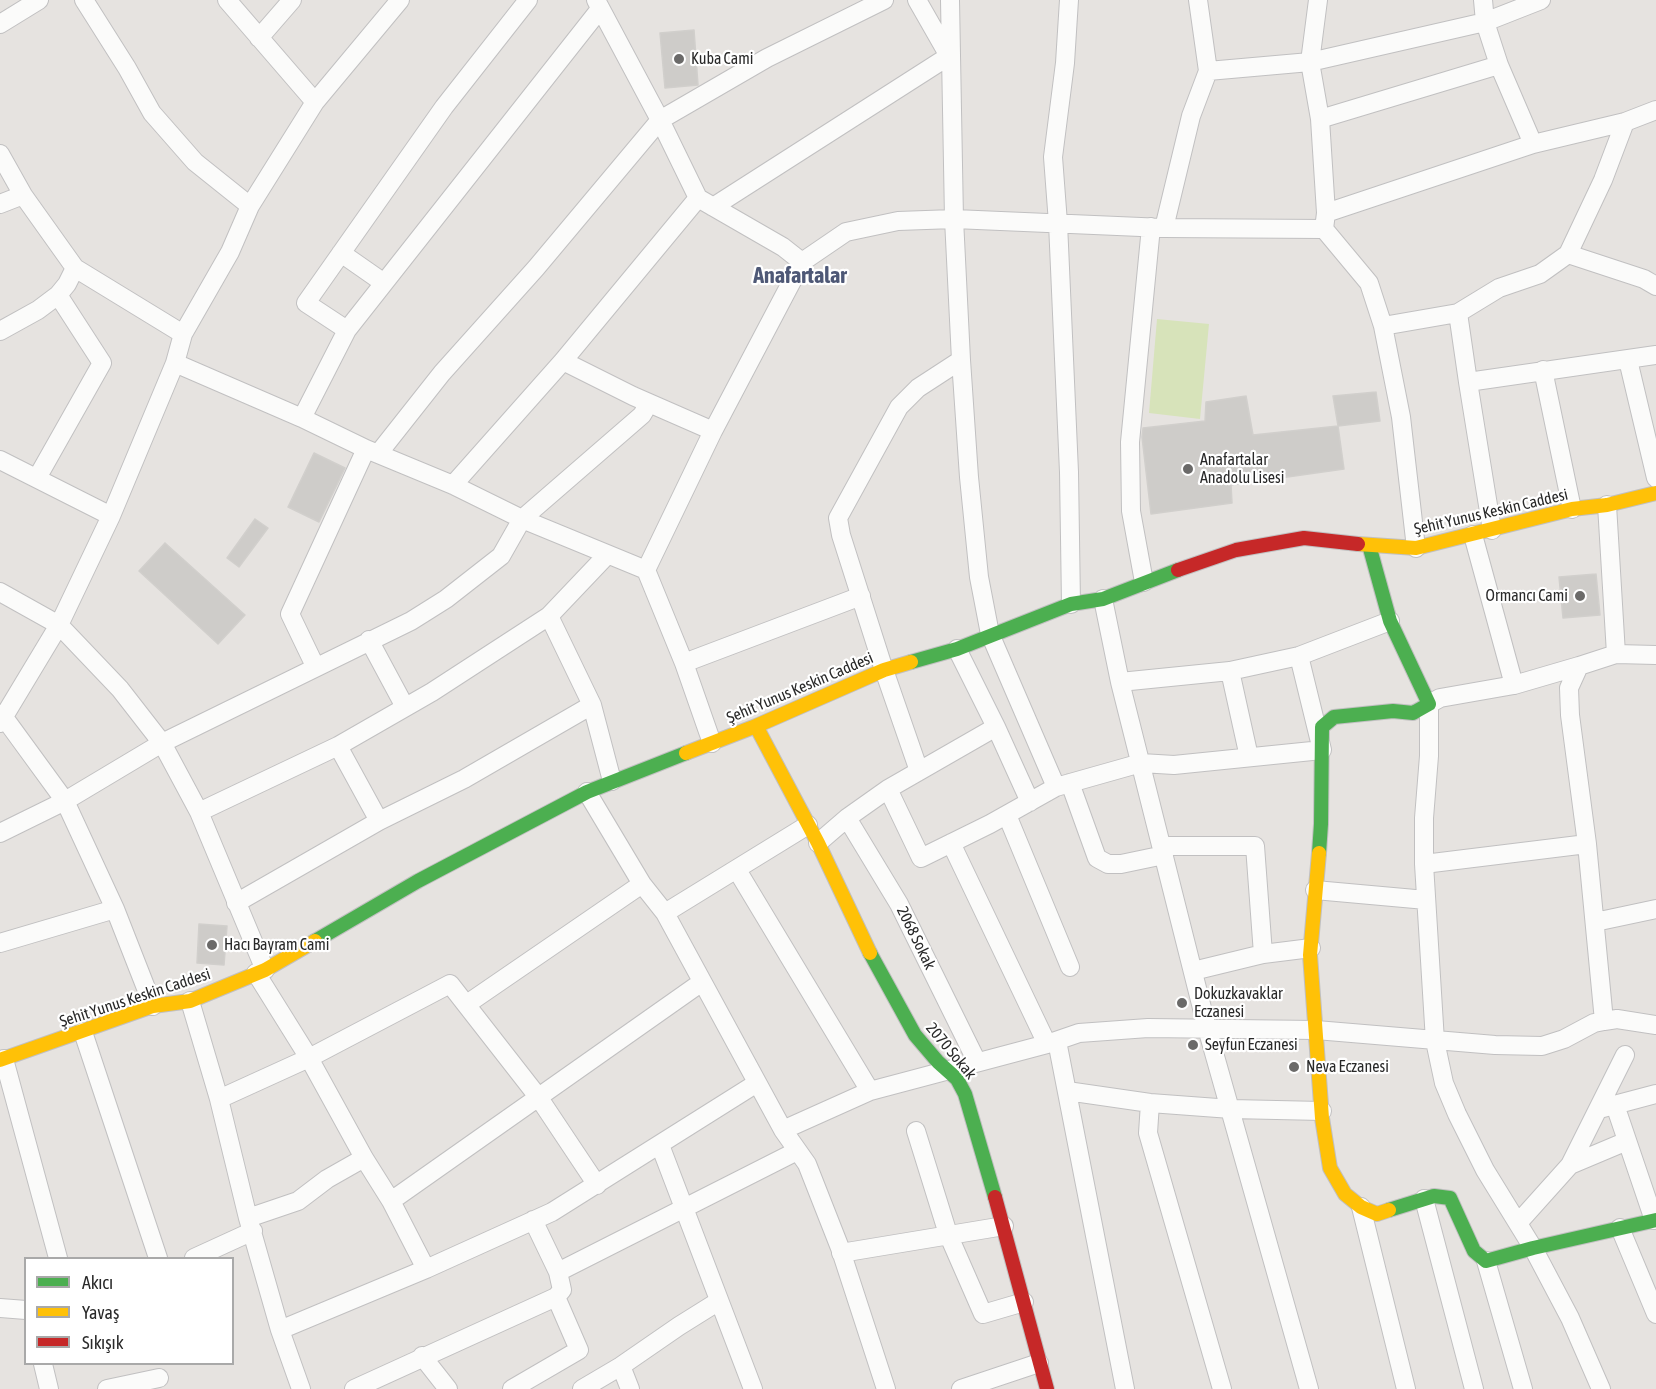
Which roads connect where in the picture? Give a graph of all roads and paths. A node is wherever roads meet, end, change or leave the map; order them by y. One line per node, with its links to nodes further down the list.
1 (39, 0): 17 (street)
2 (84, 0): 33 (street)
3 (226, 0): 18 (street)
4 (292, 0): 18 (street)
5 (400, 0): 23 (street)
6 (528, 0): 38 (street)
7 (884, 0): 26 (street)
8 (917, 0): 19 (street)
9 (950, 0): 19 (street)
10 (1069, 0): 36 (street)
11 (1198, 0): 22 (street)
12 (1318, 0): 20 (street)
13 (1483, 0): 16 (street)
14 (1541, 0): 16 (street)
15 (598, 4): 26 (street); 42 (street)
16 (1485, 22): 20 (street); 21 (street)
17 (0, 24)
18 (259, 38): 23 (street)
19 (949, 56): 31 (street); 34 (street)
20 (1310, 62): 22 (street); 25 (street)
21 (1499, 65): 25 (street); 28 (street)
22 (1208, 71): 37 (street)
23 (315, 102): 33 (street)
24 (1656, 110): 27 (street)
25 (1320, 119): 35 (street)
26 (660, 120): 31 (street); 60 (street)
27 (1625, 122): 28 (street); 39 (street)
28 (1533, 144): 35 (street)
29 (0, 154): 30 (street)
30 (22, 195): 32 (street); 41 (street)
31 (706, 202): 40 (street); 53 (street)
32 (0, 204)
33 (250, 206): 49 (street)
34 (954, 219): 36 (street); 40 (street); 51 (street)
35 (1325, 221): 37 (street); 46 (street)
36 (1058, 223): 37 (street); 80 (street)
37 (1158, 228): 76 (street)
38 (341, 253): 42 (street); 47 (street)
39 (1568, 254): 43 (street); 45 (street)
40 (802, 262): 59 (street)
41 (75, 268): 44 (street); 49 (street)
42 (384, 283): 47 (street)
43 (1656, 286)
44 (58, 295): 48 (street); 62 (street)
45 (1458, 313): 46 (street); 56 (street)
46 (1383, 326): 73 (street)
47 (347, 330): 58 (street)
48 (0, 331)
49 (183, 334): 54 (street)
50 (1656, 355): 52 (street)
51 (961, 360): 78 (street); 84 (street)
52 (1628, 360): 55 (street); 63 (street)
53 (563, 361): 57 (street); 64 (street)
54 (175, 363): 58 (street); 68 (street)
55 (1543, 370): 56 (street); 67 (street)
56 (1468, 382): 70 (street)
57 (649, 403): 59 (street); 69 (street)
58 (302, 418): 60 (street)
59 (713, 431): 75 (street)
60 (372, 451): 64 (street); 91 (street)
61 (0, 460): 62 (street)
62 (37, 478): 68 (street)
63 (1656, 478)
64 (453, 485): 69 (street)
65 (1656, 493): 66 (street, Şehit Yunus Keskin Caddesi)
66 (1606, 505): 67 (street, Şehit Yunus Keskin Caddesi); 87 (street)
67 (1572, 509): 70 (street, Şehit Yunus Keskin Caddesi)
68 (111, 516): 83 (street)
69 (522, 519): 74 (street); 85 (street)
70 (1492, 530): 71 (street, Şehit Yunus Keskin Caddesi)
71 (1473, 535): 73 (street, Şehit Yunus Keskin Caddesi); 96 (street)
72 (1369, 545): 73 (street, Şehit Yunus Keskin Caddesi); 76 (street, Şehit Yunus Keskin Caddesi); 82 (street)
73 (1416, 548)
74 (607, 555): 75 (street); 81 (street)
75 (646, 570): 90 (street)
76 (1144, 582): 79 (street, Şehit Yunus Keskin Caddesi)
77 (0, 592): 83 (street)
78 (861, 596): 90 (street); 93 (street)
79 (1103, 599): 80 (street, Şehit Yunus Keskin Caddesi); 95 (street)
80 (1071, 604): 84 (street, Şehit Yunus Keskin Caddesi)
81 (549, 616): 98 (street); 99 (street)
82 (1390, 621): 89 (street); 97 (street)
83 (59, 625): 100 (street); 103 (street)
84 (990, 634): 86 (street, Şehit Yunus Keskin Caddesi); 111 (street)
85 (369, 640): 91 (street); 99 (street)
86 (957, 649): 93 (street, Şehit Yunus Keskin Caddesi); 102 (street)
87 (1616, 654): 88 (street); 92 (street)
88 (1656, 655)
89 (1299, 657): 94 (street); 106 (street)
90 (684, 663): 104 (street)
91 (315, 666): 103 (street)
92 (1579, 666): 96 (street); 124 (street)
93 (884, 670): 101 (street, Şehit Yunus Keskin Caddesi); 109 (street)
94 (1230, 671): 95 (street); 107 (street)
95 (1120, 681): 108 (street)
96 (1514, 685): 97 (street)
97 (1429, 704): 106 (street); 126 (street)
98 (592, 705): 110 (street); 119 (street)
99 (405, 707): 105 (street)
100 (1, 718): 114 (street)
101 (756, 726): 104 (street, Şehit Yunus Keskin Caddesi); 120 (street, 2070 Sokak)
102 (996, 727): 109 (street); 115 (street)
103 (162, 743): 114 (street); 116 (street)
104 (712, 743): 110 (street, Şehit Yunus Keskin Caddesi)
105 (338, 746): 116 (street); 119 (street)
106 (1322, 750): 107 (street); 129 (street)
107 (1249, 757): 108 (street)
108 (1141, 763): 111 (street); 125 (street)
109 (920, 771): 112 (street)
110 (612, 781): 113 (street, Şehit Yunus Keskin Caddesi)
111 (1063, 785): 115 (street); 125 (street)
112 (888, 789): 118 (street); 123 (street)
113 (587, 792): 128 (street); 141 (street, Şehit Yunus Keskin Caddesi)
114 (65, 801): 121 (street); 132 (street)
115 (1030, 802): 117 (street)
116 (199, 812): 131 (street)
117 (1007, 815): 123 (street); 139 (street)
118 (847, 818): 122 (street); 156 (street, 2068 Sokak)
119 (379, 821): 131 (street)
120 (808, 825): 122 (street, 2070 Sokak); 127 (street)
121 (0, 833)
122 (818, 843): 157 (street, 2070 Sokak)
123 (951, 843): 152 (street)
124 (1587, 844): 126 (street); 135 (street)
125 (1163, 850): 138 (street); 140 (street)
126 (1424, 864): 130 (street)
127 (737, 870): 134 (street); 159 (street)
128 (642, 884): 134 (street); 144 (street)
129 (1316, 890): 130 (street); 137 (street)
130 (1426, 900): 151 (street)
131 (236, 903): 141 (street)
132 (115, 909): 136 (street); 145 (street)
133 (1656, 909): 135 (street)
134 (665, 913): 142 (street)
135 (1595, 922): 146 (street)
136 (0, 943)
137 (1311, 948): 138 (street); 149 (street)
138 (1263, 954): 140 (street)
139 (1070, 967)
140 (1193, 971): 148 (street)
141 (260, 972): 143 (street, Şehit Yunus Keskin Caddesi); 154 (street)
142 (702, 982): 158 (street); 162 (street)
143 (190, 1001): 145 (street, Şehit Yunus Keskin Caddesi); 163 (street)
144 (467, 1004): 154 (street); 162 (street)
145 (153, 1006): 150 (street, Şehit Yunus Keskin Caddesi)
146 (1604, 1021): 147 (street); 151 (street)
147 (1656, 1025)
148 (1207, 1028): 149 (street); 152 (street); 166 (street)
149 (1316, 1030): 151 (street); 167 (street)
150 (83, 1032): 155 (street, Şehit Yunus Keskin Caddesi); 190 (street)
151 (1435, 1041): 182 (street)
152 (1052, 1042): 156 (street); 160 (street)
153 (1625, 1055): 165 (street)
154 (309, 1058): 163 (street); 173 (street)
155 (2, 1059): 189 (street)
156 (977, 1062): 157 (street)
157 (949, 1070): 159 (street); 184 (street, 2070 Sokak)
158 (756, 1083): 168 (street); 171 (street)
159 (870, 1091): 168 (street)
160 (1067, 1091): 164 (street); 219 (street)
161 (1656, 1094): 165 (street)
162 (539, 1098): 175 (street); 177 (street)
163 (219, 1099): 183 (street)
164 (1150, 1103): 166 (street); 220 (street)
165 (1607, 1107): 170 (street); 174 (street)
166 (1231, 1109): 167 (street); 221 (street)
167 (1322, 1111): 179 (street)
168 (783, 1130): 172 (street)
169 (916, 1131): 186 (street)
170 (1627, 1141): 174 (street); 181 (street)
171 (660, 1145): 175 (street); 178 (street)
172 (797, 1151): 178 (street); 188 (street)
173 (364, 1158): 177 (street); 183 (street)
174 (1570, 1165): 182 (street)
175 (597, 1185): 180 (street)
176 (1424, 1199): 179 (street); 192 (street); 223 (street)
177 (391, 1201): 193 (street)
178 (683, 1207): 194 (street); 196 (street)
179 (1361, 1207): 222 (street)
180 (533, 1220): 193 (street); 194 (street)
181 (1655, 1220): 185 (street)
182 (1518, 1223): 187 (street)
183 (251, 1224): 191 (street); 201 (street)
184 (1005, 1226): 186 (street); 197 (street, 2070 Sokak)
185 (1620, 1227): 187 (street); 200 (street)
186 (948, 1234): 188 (street); 197 (street)
187 (1533, 1248): 192 (street); 225 (street)
188 (841, 1253): 216 (street)
189 (58, 1257)
190 (158, 1257)
191 (196, 1257)
192 (1486, 1261): 224 (street)
193 (426, 1269): 201 (street)
194 (558, 1272): 195 (street)
195 (556, 1297): 202 (street); 212 (street)
196 (719, 1301): 205 (street); 215 (street)
197 (1024, 1302): 203 (street, 2070 Sokak)
198 (0, 1308): 199 (street)
199 (24, 1310)
200 (1656, 1314)
201 (280, 1330): 209 (street)
202 (422, 1356): 210 (street); 211 (street)
203 (1039, 1363): 217 (street); 218 (street, 2070 Sokak)
204 (43, 1365): 207 (street)
205 (621, 1366): 213 (street); 214 (street)
206 (158, 1377): 208 (street)
207 (49, 1389)
208 (107, 1389)
209 (301, 1389)
210 (354, 1389)
211 (448, 1389)
212 (512, 1389)
213 (582, 1389)
214 (630, 1389)
215 (753, 1389)
216 (886, 1389)
217 (961, 1389)
218 (1047, 1389)
219 (1125, 1389)
220 (1222, 1389)
221 (1310, 1389)
222 (1406, 1389)
223 (1474, 1389)
224 (1523, 1389)
225 (1601, 1389)

